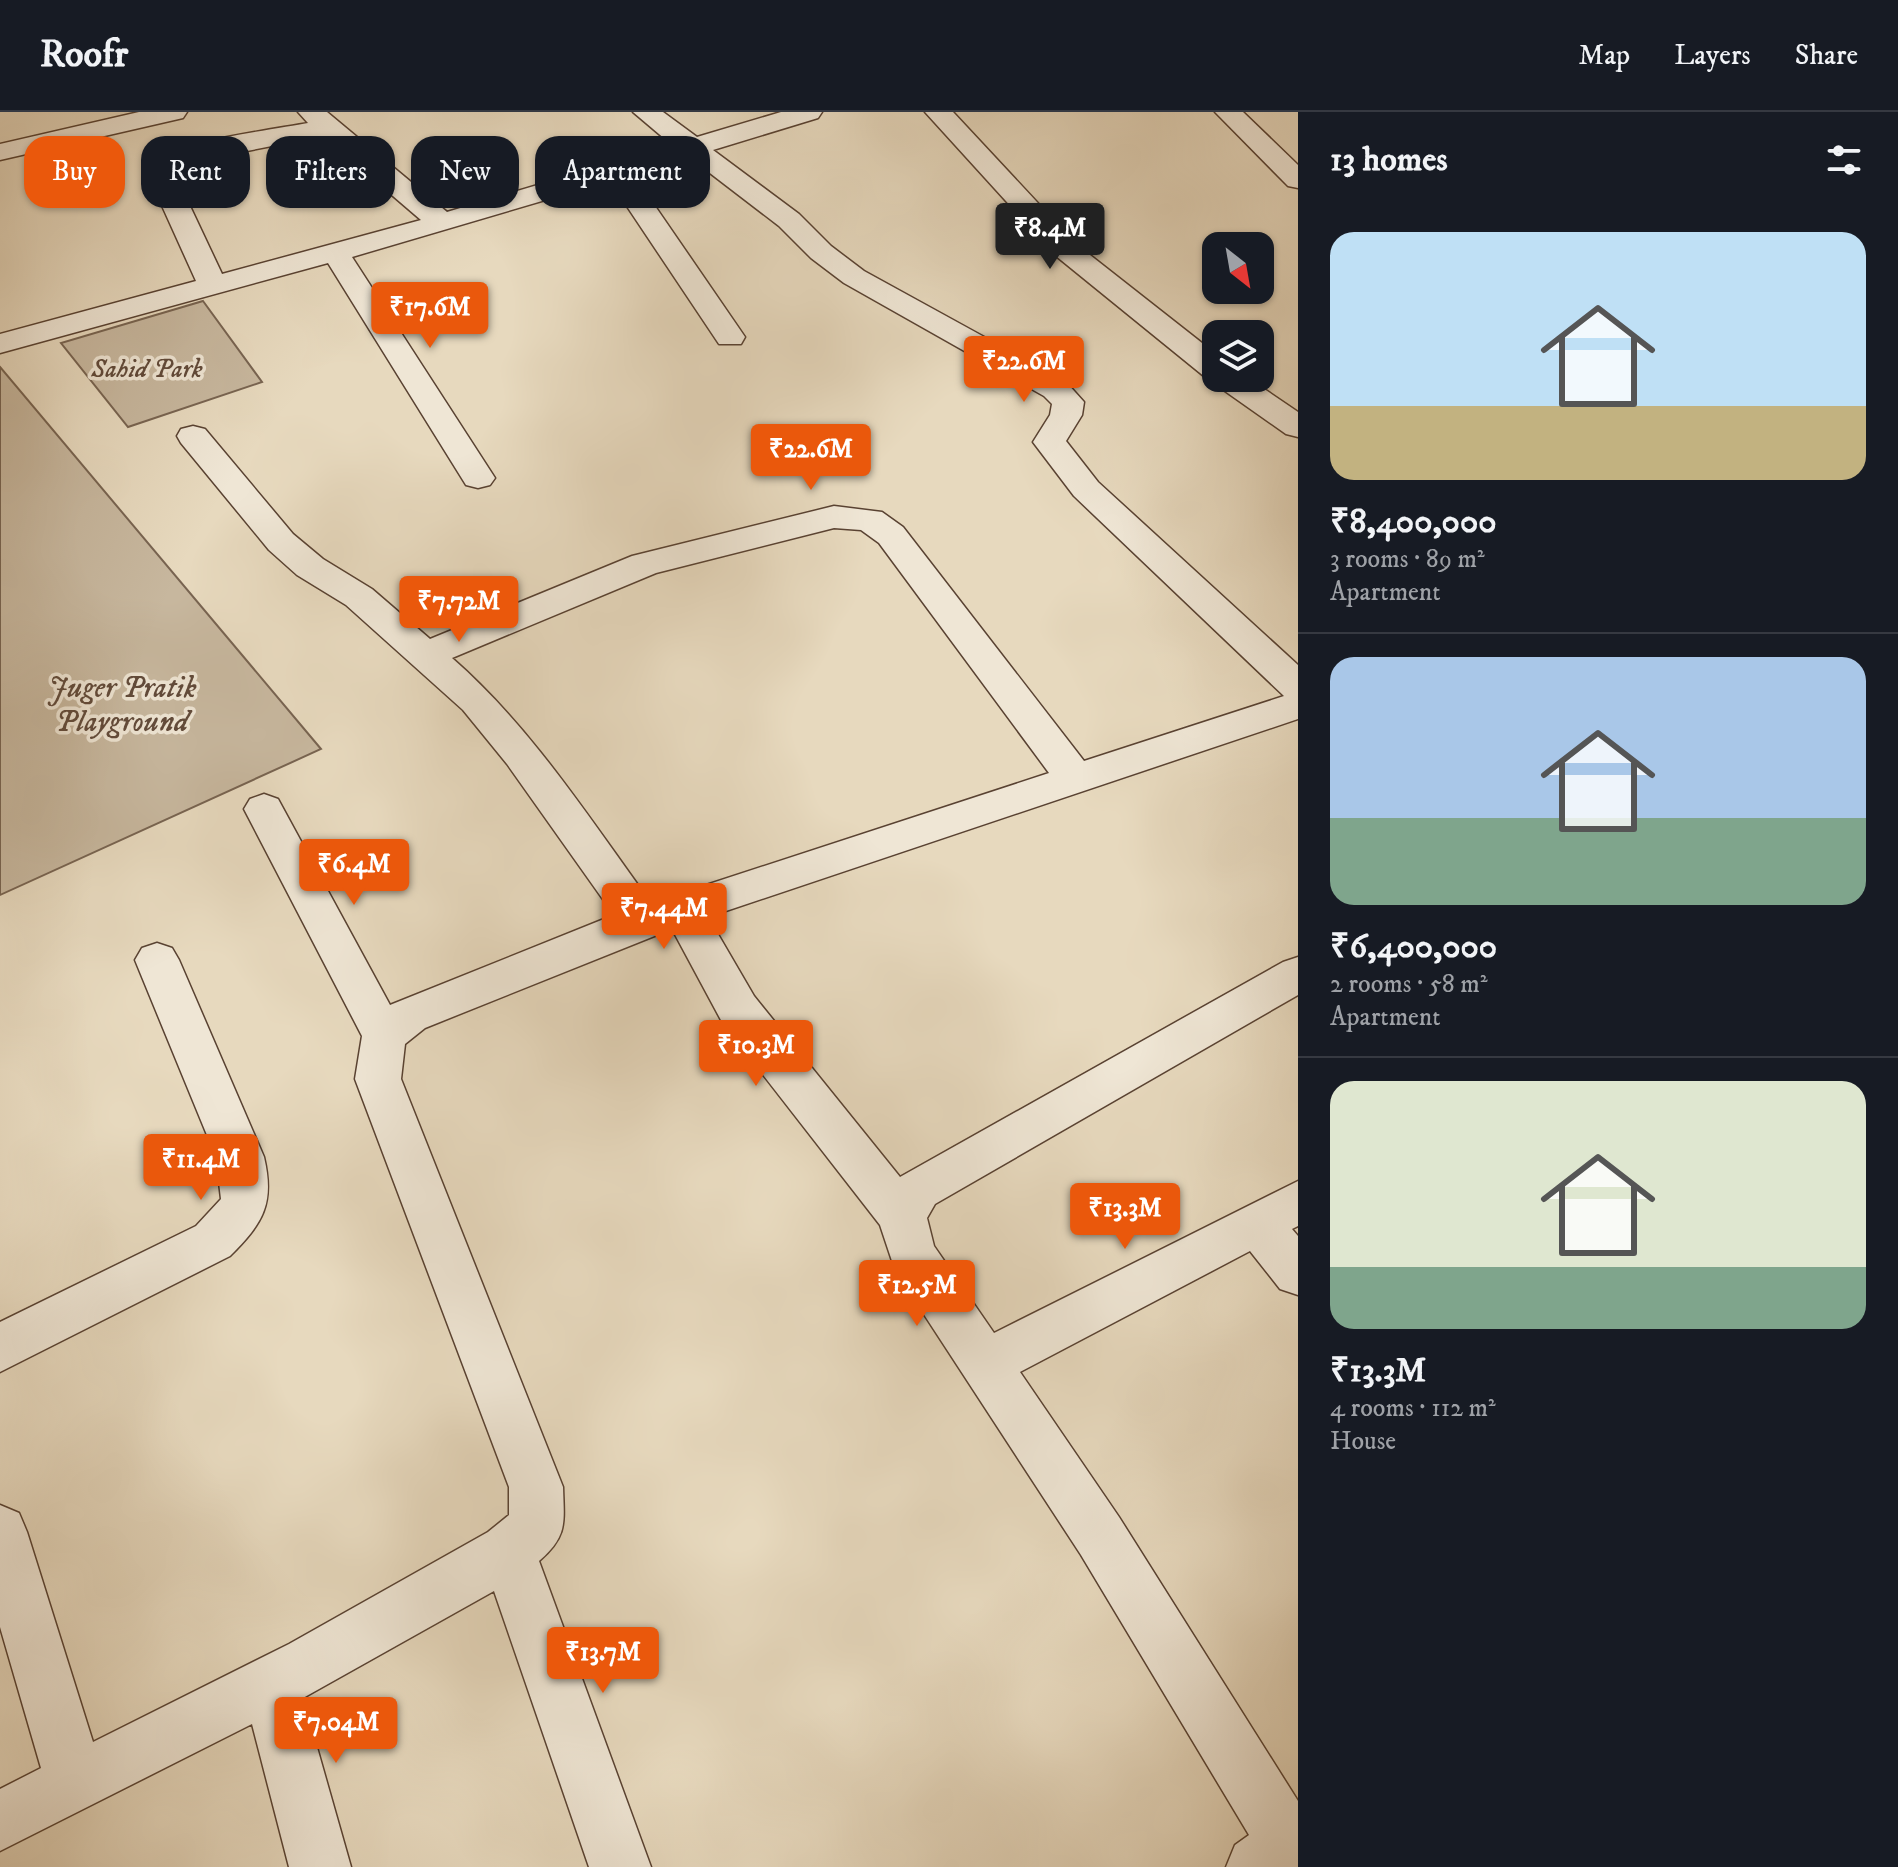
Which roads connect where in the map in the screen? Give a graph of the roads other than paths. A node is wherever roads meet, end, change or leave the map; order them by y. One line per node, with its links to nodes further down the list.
1 (174, 112): 9 (street)
2 (646, 112): 7 (street)
3 (806, 112): 8 (street)
4 (938, 112): 19 (street)
5 (1228, 112): 11 (street)
6 (320, 120): 14 (street); 16 (street)
7 (678, 136)
8 (710, 142)
9 (0, 152)
10 (710, 160): 25 (street)
11 (1298, 180)
12 (535, 195): 14 (street)
13 (644, 208): 17 (street)
14 (442, 223): 15 (street)
15 (335, 252): 16 (street); 23 (street)
16 (213, 286): 18 (street)
17 (730, 337)
18 (3, 338)
19 (1202, 359)
20 (1247, 392): 21 (street)
21 (1298, 427)
22 (193, 436): 24 (street)
23 (478, 478)
24 (426, 655): 27 (street); 29 (street)
25 (1298, 687)
26 (1298, 705): 27 (street)
27 (1076, 780): 29 (street)
28 (264, 809): 32 (street)
29 (662, 916): 32 (street); 34 (street)
30 (157, 960): 36 (street)
31 (1298, 974): 34 (street)
32 (384, 1036): 39 (street)
33 (1278, 1213): 35 (street); 37 (street)
34 (902, 1216): 37 (street)
35 (1298, 1273)
36 (0, 1348)
37 (986, 1363): 43 (street)
38 (0, 1532): 41 (street)
39 (508, 1552): 40 (street); 45 (street)
40 (270, 1684): 41 (street); 44 (street)
41 (75, 1782): 42 (street)
42 (0, 1821)
43 (1281, 1849)
44 (320, 1867)
45 (620, 1867)

